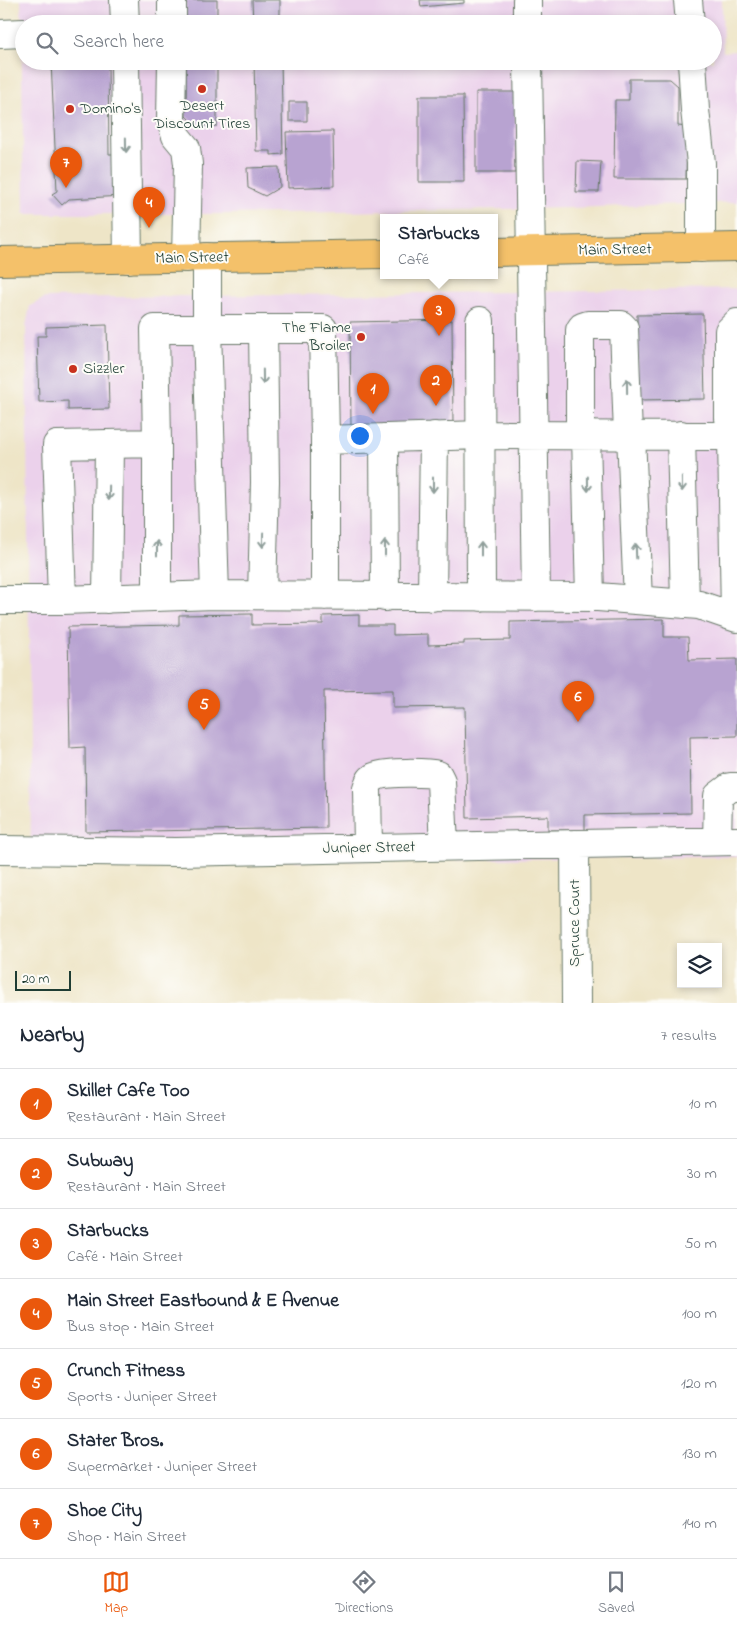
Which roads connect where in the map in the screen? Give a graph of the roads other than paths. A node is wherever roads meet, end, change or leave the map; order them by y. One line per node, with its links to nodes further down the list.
1 (124, 0): 5 (street)
2 (172, 0): 6 (street)
3 (527, 0): 7 (street)
4 (688, 0): 8 (street)
5 (125, 15)
6 (172, 15)
7 (527, 15)
8 (689, 15)
9 (0, 34): 10 (street)
10 (15, 34)
11 (125, 70): 21 (street, one-way to 21)
12 (172, 70): 20 (street)
13 (528, 70): 17 (street)
14 (693, 70): 16 (street)
15 (737, 247): 16 (main road, Main Street)
16 (701, 248): 17 (main road, Main Street)
17 (532, 251): 18 (main road, Main Street); 28 (street)
18 (498, 252)
19 (380, 254): 20 (main road, Main Street)
20 (196, 257): 21 (main road, Main Street); 25 (street)
21 (128, 259): 22 (main road, Main Street)
22 (0, 261)
23 (480, 321): 27 (street)
24 (737, 324): 33 (street)
25 (207, 329): 26 (street); 36 (street); 38 (street)
26 (263, 329): 35 (street); 39 (street, one-way to 39)
27 (481, 435): 28 (street); 32 (street); 44 (street, one-way to 27)
28 (534, 435): 29 (street); 45 (street)
29 (583, 435): 30 (street); 30 (street, one-way to 29); 46 (street, one-way to 46)
30 (629, 435): 31 (street); 50 (street, one-way to 30)
31 (682, 435): 33 (street); 51 (street, one-way to 51)
32 (434, 436): 34 (street); 43 (street, one-way to 43)
33 (734, 436): 52 (street)
34 (384, 438): 35 (street); 42 (street, one-way to 34)
35 (325, 440): 40 (street)
36 (157, 443): 37 (street); 41 (street, one-way to 36)
37 (109, 445): 47 (street, one-way to 47); 49 (street)
38 (215, 595): 39 (street); 41 (street)
39 (262, 596): 40 (street)
40 (325, 596): 42 (street)
41 (157, 597): 47 (street)
42 (385, 597): 43 (street)
43 (432, 597): 44 (street)
44 (481, 597): 45 (street)
45 (536, 597): 46 (street)
46 (590, 597): 50 (street)
47 (107, 599): 49 (street)
48 (0, 600): 49 (street)
49 (62, 600)
50 (638, 600): 51 (street)
51 (685, 604): 52 (street)
52 (736, 617)
53 (737, 788): 54 (street)
54 (727, 841): 55 (street, Juniper Street)
55 (575, 844): 56 (street, Juniper Street); 59 (street, Spruce Court)
56 (444, 846): 57 (street, Juniper Street); 57 (street)
57 (368, 848): 58 (street, Juniper Street)
58 (0, 850)
59 (576, 1003)

